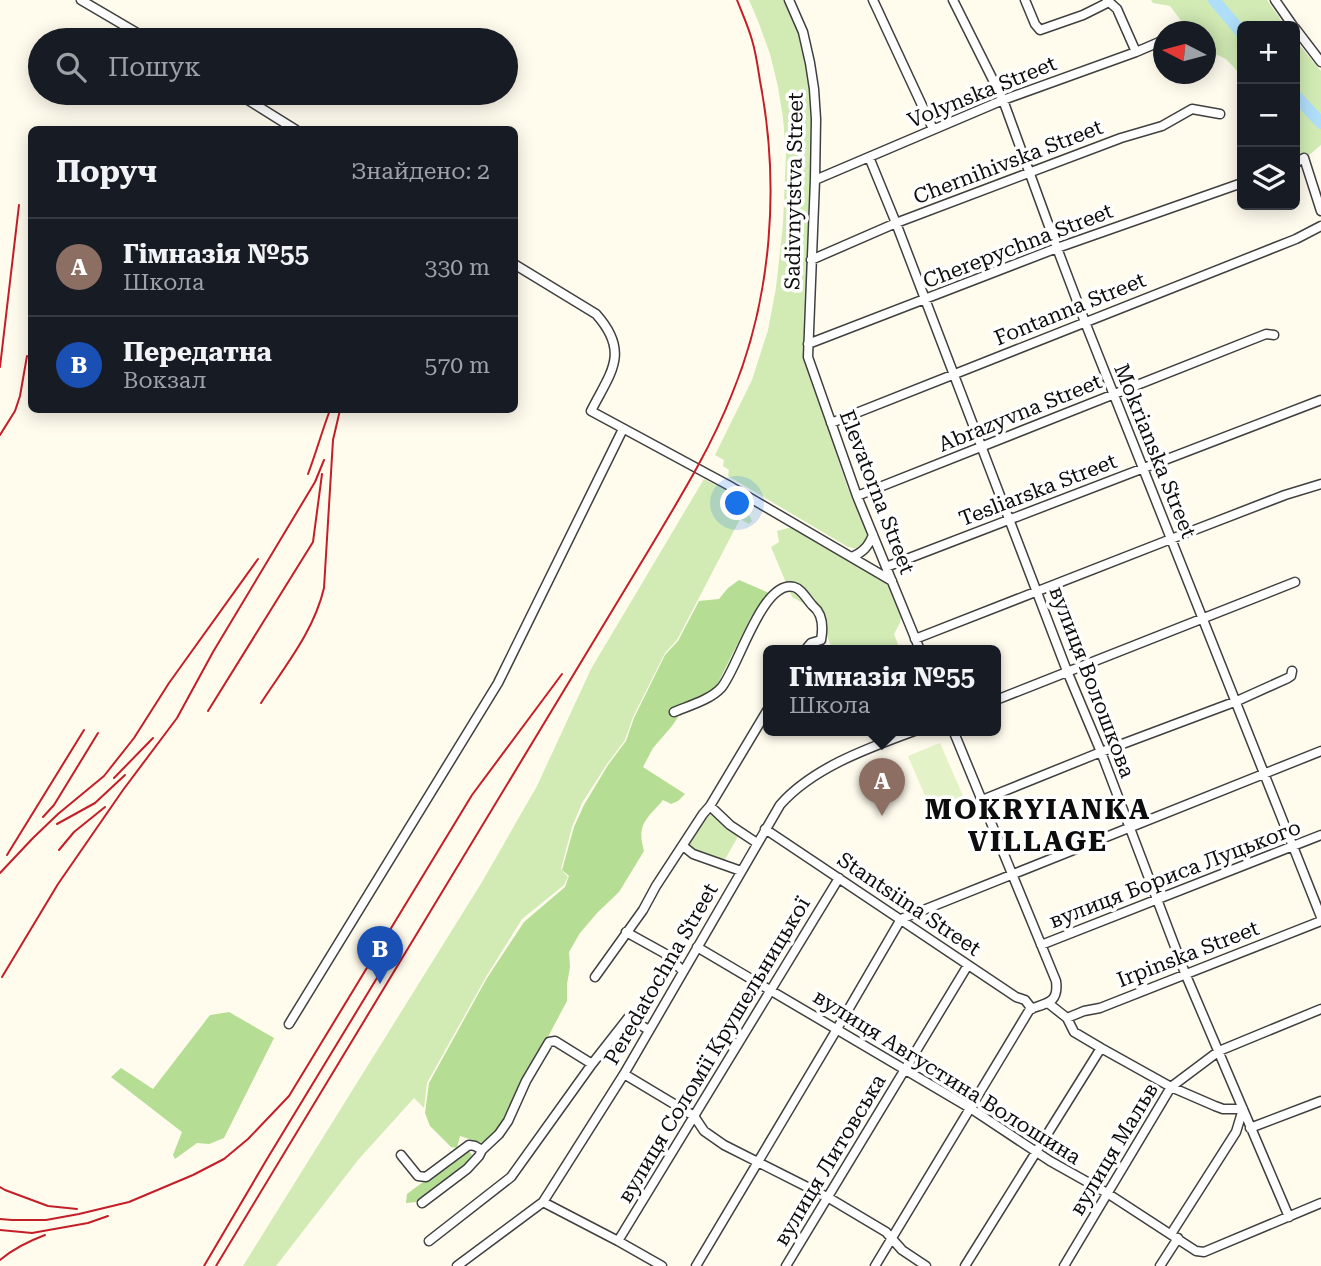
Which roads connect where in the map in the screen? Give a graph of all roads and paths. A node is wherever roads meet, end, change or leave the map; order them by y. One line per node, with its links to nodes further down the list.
1 (81, 0): 9 (street)
2 (789, 0): 22 (street, Sadivnytstva Street)
3 (873, 0): 18 (street)
4 (953, 0): 14 (street, Mokrianska Street)
5 (1025, 0): 7 (street)
6 (1275, 0): 8 (street)
7 (1108, 1): 12 (street)
8 (1290, 21)
9 (129, 28)
10 (1300, 35): 13 (street)
11 (1153, 45): 12 (street, Volynska Street)
12 (1136, 52): 14 (street, Volynska Street)
13 (1321, 62)
14 (1003, 100): 18 (street, Volynska Street); 21 (street, Mokrianska Street)
15 (256, 105): 17 (street)
16 (1220, 114): 21 (street, Chernihivska Street)
17 (290, 126)
18 (933, 129): 19 (street, Volynska Street)
19 (869, 157): 22 (street, Volynska Street); 25 (street, вулиця Волошкова)
20 (1300, 160): 24 (street)
21 (1029, 172): 25 (street, Chernihivska Street); 27 (street, Mokrianska Street)
22 (815, 180): 28 (street, Sadivnytstva Street)
23 (1237, 185): 27 (street, Cherepychna Street)
24 (1321, 211)
25 (896, 223): 28 (street, Chernihivska Street); 30 (street, вулиця Волошкова)
26 (1321, 226): 31 (street, Fontanna Street)
27 (1057, 248): 30 (street, Cherepychna Street); 31 (street, Mokrianska Street)
28 (811, 260): 33 (street, Sadivnytstva Street)
29 (518, 266): 38 (street)
30 (925, 300): 33 (street, Cherepychna Street); 34 (street, вулиця Волошкова)
31 (1085, 322): 34 (street, Fontanna Street); 35 (street, Mokrianska Street)
32 (1274, 335): 35 (street, Abrazyvna Street)
33 (808, 344): 37 (street, Elevatorna Street)
34 (954, 374): 37 (street, Fontanna Street); 39 (street, вулиця Волошкова)
35 (1114, 394): 39 (street, Abrazyvna Street); 40 (street, Mokrianska Street)
36 (1321, 400): 40 (street, Tesliarska Street)
37 (831, 422): 42 (street, Elevatorna Street)
38 (623, 429): 46 (street); 92 (street)
39 (982, 447): 42 (street, Abrazyvna Street); 43 (street, вулиця Волошкова)
40 (1144, 467): 43 (street, Tesliarska Street); 45 (street, Mokrianska Street)
41 (1321, 484): 45 (street)
42 (857, 496): 44 (street, Elevatorna Street)
43 (1010, 520): 47 (street, Tesliarska Street); 50 (street, вулиця Волошкова)
44 (873, 535): 46 (street); 47 (street, Elevatorna Street)
45 (1171, 539): 50 (street); 51 (street, Mokrianska Street)
46 (852, 557): 48 (street)
47 (886, 567): 48 (street, Elevatorna Street)
48 (892, 581): 52 (street, Elevatorna Street)
49 (1295, 582): 51 (street)
50 (1038, 591): 52 (street); 55 (street, вулиця Волошкова)
51 (1203, 617): 55 (street); 58 (street, Mokrianska Street)
52 (915, 639): 54 (street, Elevatorna Street)
53 (809, 645): 59 (street)
54 (918, 645)
55 (1067, 671): 57 (street); 64 (street, вулиця Волошкова)
56 (1292, 671): 58 (street)
57 (1001, 698)
58 (1237, 701): 64 (street); 65 (street, Mokrianska Street)
59 (674, 712)
60 (763, 717): 67 (street)
61 (901, 736): 69 (street, Peredatochna Street)
62 (955, 736): 66 (street)
63 (1321, 751): 65 (street)
64 (1101, 752): 66 (street); 68 (street, вулиця Волошкова)
65 (1264, 774): 68 (street); 72 (street, Mokrianska Street)
66 (982, 800): 75 (street)
67 (710, 806): 71 (street); 73 (street)
68 (1129, 827): 75 (street); 77 (street, вулиця Волошкова)
69 (765, 829): 71 (street, Peredatochna Street); 76 (street, Stantsiina Street)
70 (1321, 835): 72 (street, вулиця Бориса Луцького)
71 (757, 843): 74 (street, Peredatochna Street)
72 (1293, 845): 77 (street, вулиця Бориса Луцького); 79 (street, Mokrianska Street)
73 (683, 846): 74 (street); 80 (street)
74 (741, 871): 82 (street, Peredatochna Street)
75 (1012, 875): 78 (street); 81 (street)
76 (838, 878): 78 (street, Stantsiina Street); 87 (street, вулиця Соломії Крушельницької)
77 (1158, 899): 81 (street, вулиця Бориса Луцького); 85 (street, вулиця Волошкова)
78 (901, 919): 83 (street, Stantsiina Street); 94 (street)
79 (1321, 919): 85 (street, Irpinska Street)
80 (626, 932): 84 (street); 86 (street)
81 (1041, 945): 88 (street)
82 (697, 947): 84 (street, Peredatochna Street); 87 (street, вулиця Августина Волошина)
83 (968, 965): 89 (street, Stantsiina Street); 98 (street, вулиця Литовська)
84 (683, 971): 93 (street, Peredatochna Street)
85 (1185, 973): 91 (street, Irpinska Street); 96 (street, вулиця Волошкова)
86 (595, 976)
87 (771, 990): 94 (street, вулиця Августина Волошина); 104 (street, вулиця Соломії Крушельницької)
88 (1048, 1003): 89 (street); 91 (street)
89 (1032, 1009): 102 (street)
90 (1321, 1009): 96 (street, вулиця Мальв)
91 (1067, 1018): 95 (street)
92 (289, 1024)
93 (649, 1030): 97 (street); 99 (street, Peredatochna Street)
94 (837, 1030): 98 (street, вулиця Августина Волошина); 109 (street)
95 (1101, 1048): 100 (street); 107 (street)
96 (1219, 1051): 100 (street, вулиця Мальв); 103 (street, вулиця Волошкова)
97 (592, 1064): 106 (street); 118 (street)
98 (905, 1070): 102 (street, вулиця Августина Волошина); 111 (street, вулиця Литовська)
99 (624, 1074): 104 (street); 112 (street, Peredatochna Street)
100 (1171, 1087): 103 (street); 110 (street, вулиця Мальв)
101 (1321, 1101): 105 (street)
102 (970, 1108): 107 (street, вулиця Августина Волошина); 117 (street)
103 (1243, 1109): 105 (street, вулиця Волошкова); 116 (street)
104 (694, 1116): 109 (street); 119 (street, вулиця Соломії Крушельницької)
105 (1250, 1128): 115 (street, вулиця Волошкова)
106 (481, 1150): 108 (street); 113 (street)
107 (1036, 1151): 110 (street, вулиця Августина Волошина); 126 (street)
108 (401, 1155)
109 (758, 1162): 111 (street); 122 (street)
110 (1108, 1194): 116 (street, вулиця Августина Волошина); 127 (street, вулиця Мальв)
111 (829, 1198): 117 (street); 123 (street, вулиця Литовська)
112 (543, 1202): 119 (street); 120 (street, Peredatochna Street)
113 (422, 1203)
114 (1321, 1203): 115 (street)
115 (1289, 1217): 116 (street, вулиця Августина Волошина)
116 (1175, 1236): 128 (street)
117 (892, 1238): 124 (street); 125 (street)
118 (429, 1241)
119 (618, 1241): 121 (street)
120 (457, 1266)
121 (662, 1266)
122 (696, 1266)
123 (786, 1266)
124 (875, 1266)
125 (926, 1266)
126 (965, 1266)
127 (1064, 1266)
128 (1160, 1266)

